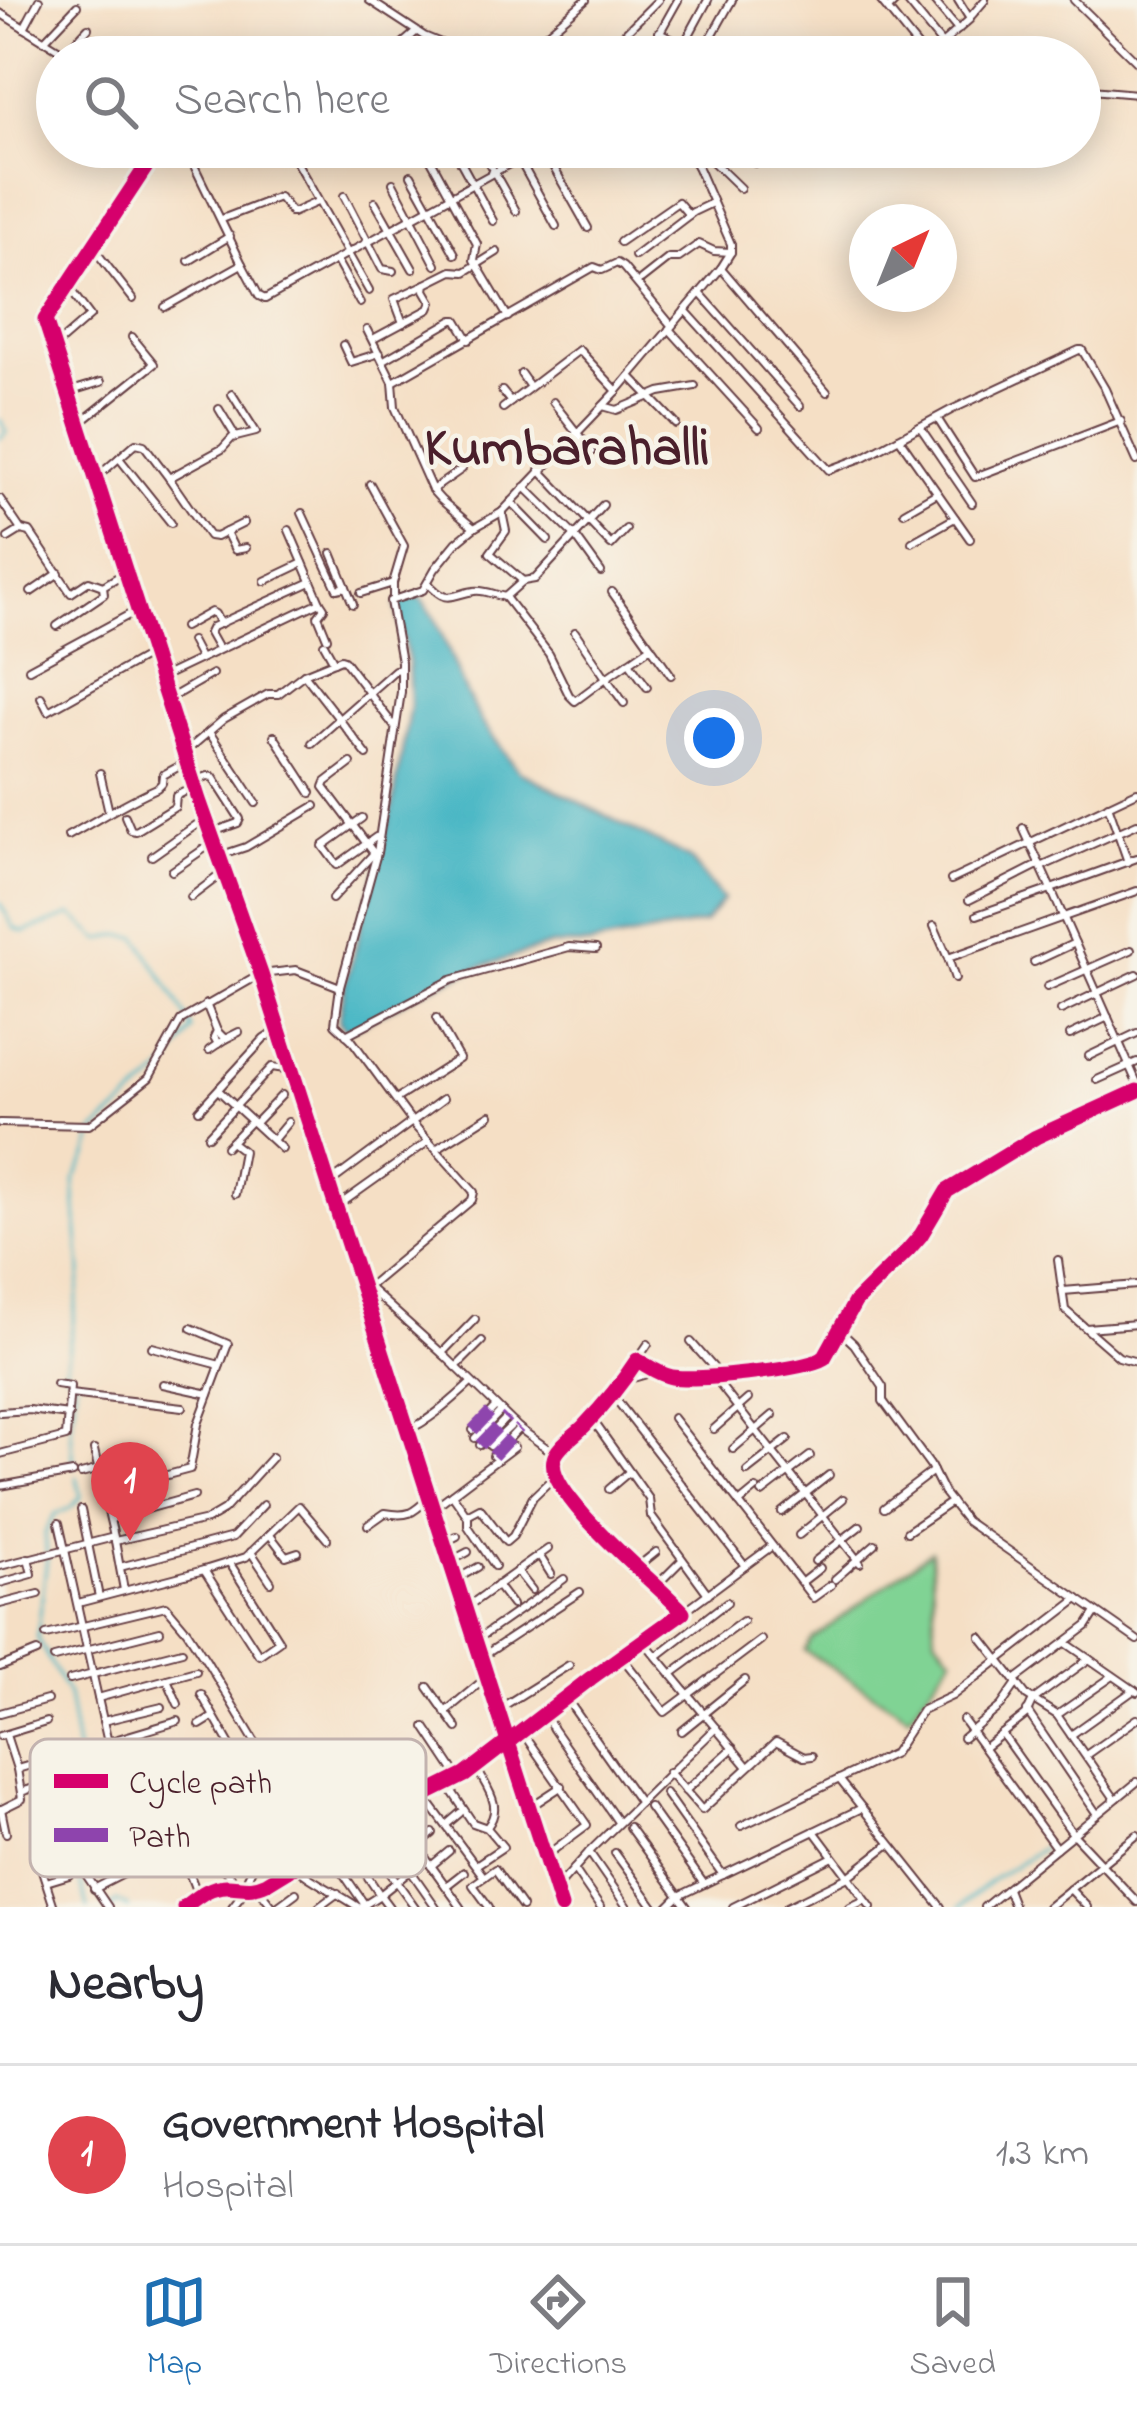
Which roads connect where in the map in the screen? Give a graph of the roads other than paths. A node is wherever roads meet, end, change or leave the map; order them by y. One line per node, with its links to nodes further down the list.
1 (39, 0): 19 (street)
2 (369, 0): 22 (street)
3 (586, 0): 29 (street)
4 (658, 0): 30 (street)
5 (678, 0): 23 (street)
6 (708, 0): 33 (street)
7 (732, 0): 34 (street)
8 (880, 0): 16 (street)
9 (897, 0): 16 (street)
10 (906, 0): 36 (street)
11 (933, 0): 21 (street)
12 (958, 0): 18 (street)
13 (985, 0): 18 (street)
14 (1074, 0): 38 (street)
15 (77, 6): 25 (street)
16 (888, 9): 35 (street)
17 (0, 13): 19 (street)
18 (971, 17): 21 (street)
19 (24, 28): 24 (street)
20 (88, 28): 26 (street)
21 (958, 30): 37 (street)
22 (416, 32): 27 (street); 28 (street)
23 (659, 32): 31 (street); 32 (street)
24 (36, 36)
25 (49, 36)
26 (82, 36)
27 (412, 36)
28 (424, 36)
29 (543, 36)
30 (622, 36)
31 (657, 36)
32 (666, 36)
33 (688, 36)
34 (712, 36)
35 (910, 36)
36 (935, 36)
37 (951, 36)
38 (1137, 62)
39 (1101, 90): 40 (street)
40 (1137, 94)
41 (146, 168): 74 (street)
42 (196, 168): 66 (street)
43 (300, 168): 59 (street)
44 (436, 168): 58 (street)
45 (464, 168): 55 (street)
46 (492, 168): 52 (street)
47 (502, 168): 52 (street)
48 (524, 168): 68 (street)
49 (553, 168): 69 (street)
50 (698, 168): 61 (street)
51 (719, 168): 56 (street)
52 (494, 172): 55 (street); 63 (street)
53 (411, 175): 62 (street)
54 (393, 183): 65 (street)
55 (473, 184): 58 (street); 67 (street)
56 (740, 188)
57 (344, 196): 72 (street)
58 (452, 196): 62 (street); 84 (street)
59 (319, 202): 66 (street); 78 (street)
60 (375, 202): 70 (street)
61 (712, 203): 64 (street); 76 (street)
62 (430, 208): 65 (street); 77 (street)
63 (516, 211)
64 (689, 215): 73 (street); 79 (street)
65 (412, 218): 70 (street); 83 (street)
66 (222, 219): 71 (street)
67 (493, 221)
68 (556, 226)
69 (588, 228)
70 (391, 229): 72 (street); 86 (street)
71 (230, 236): 81 (street); 82 (street)
72 (368, 242): 78 (street); 87 (street)
73 (620, 242)
74 (94, 249): 90 (street); 93 (street)
75 (497, 252): 84 (street)
76 (730, 252): 85 (street); 88 (street)
77 (455, 254)
78 (346, 255): 80 (street); 91 (street)
79 (635, 256)
80 (336, 260): 82 (street); 94 (street)
81 (189, 261)
82 (242, 264): 95 (street)
83 (436, 265)
84 (477, 265): 89 (street); 97 (street)
85 (721, 268): 92 (street); 116 (street)
86 (413, 269)
87 (393, 271)
88 (641, 280)
89 (426, 284): 98 (street); 98 (street)
90 (69, 287): 105 (street); 105 (street)
91 (369, 291)
92 (700, 292): 96 (street); 122 (street)
93 (133, 299)
94 (360, 303)
95 (165, 308)
96 (685, 310): 99 (street); 133 (street)
97 (508, 317): 99 (street); 103 (street)
98 (403, 323): 102 (street)
99 (670, 327): 108 (street); 130 (street)
100 (368, 330): 102 (street)
101 (132, 337): 127 (street)
102 (373, 339): 106 (street)
103 (469, 340): 106 (street); 110 (street)
104 (344, 345): 106 (street)
105 (53, 348): 115 (street)
106 (382, 356): 110 (street)
107 (521, 374): 111 (street)
108 (630, 376): 114 (street); 118 (street)
109 (101, 382): 115 (street)
110 (394, 382): 143 (street)
111 (530, 386): 113 (street); 114 (street)
112 (695, 386): 118 (street)
113 (502, 391)
114 (617, 391): 121 (street)
115 (68, 392): 127 (street)
116 (826, 392)
117 (232, 394): 132 (street)
118 (651, 398): 121 (street); 124 (street)
119 (554, 402): 131 (street)
120 (672, 404): 124 (street)
121 (603, 406): 131 (street)
122 (800, 406)
123 (219, 409): 132 (street)
124 (662, 409): 128 (street)
125 (937, 418): 126 (street); 126 (street); 129 (street)
126 (1121, 421): 136 (street)
127 (79, 424): 139 (street)
128 (676, 424)
129 (920, 427): 133 (street); 147 (street)
130 (759, 428)
131 (577, 431): 134 (street); 138 (street)
132 (234, 437): 140 (street)
133 (899, 438): 144 (street)
134 (592, 452)
135 (119, 458): 139 (street); 140 (street); 154 (street)
136 (1137, 461)
137 (462, 469): 143 (street)
138 (540, 470): 142 (street); 153 (street)
139 (96, 478): 169 (street)
140 (170, 478): 160 (street)
141 (370, 484): 175 (street)
142 (525, 487): 146 (street); 161 (street)
143 (432, 490): 156 (street)
144 (937, 493): 150 (street); 152 (street)
145 (0, 499): 157 (street)
146 (511, 502): 149 (street); 164 (street)
147 (972, 503)
148 (603, 505): 153 (street)
149 (502, 512): 156 (street); 174 (street)
150 (904, 512)
151 (302, 514): 172 (street)
152 (956, 518): 163 (street); 165 (street)
153 (589, 520): 159 (street); 161 (street)
154 (172, 523)
155 (244, 523): 160 (street)
156 (474, 527): 176 (street)
157 (21, 530): 162 (street); 171 (street)
158 (289, 530): 168 (street)
159 (626, 530)
160 (226, 532): 166 (street)
161 (575, 536): 170 (street); 174 (street)
162 (8, 538)
163 (970, 539)
164 (548, 540)
165 (912, 542)
166 (246, 548)
167 (332, 553): 179 (street)
168 (303, 563): 173 (street); 177 (street)
169 (126, 572): 178 (street); 187 (street)
170 (601, 572)
171 (59, 573): 178 (street); 180 (street)
172 (331, 579): 177 (street); 179 (street)
173 (265, 581)
174 (523, 581): 183 (street)
175 (393, 583): 182 (street); 184 (street)
176 (428, 583): 183 (street); 184 (street)
177 (312, 585): 185 (street); 188 (street)
178 (103, 586): 189 (street)
179 (346, 586): 186 (street)
180 (31, 592)
181 (612, 592): 193 (street)
182 (361, 593)
183 (505, 597): 205 (street)
184 (393, 599): 200 (street)
185 (320, 602): 194 (street); 197 (street)
186 (353, 604)
187 (138, 610): 195 (street); 199 (street)
188 (220, 624): 190 (street); 194 (street)
189 (57, 626)
190 (184, 628)
191 (574, 632): 205 (street)
192 (191, 640): 196 (street)
193 (651, 646): 198 (street); 203 (street)
194 (218, 649): 196 (street)
195 (152, 653): 204 (street); 208 (street)
196 (200, 658): 204 (street)
197 (334, 662): 202 (street); 207 (street)
198 (629, 662): 205 (street); 206 (street)
199 (29, 669)
200 (401, 669): 207 (street); 212 (street)
201 (212, 674): 209 (street)
202 (304, 674): 211 (street); 213 (street)
203 (671, 675)
204 (160, 678): 209 (street)
205 (606, 678): 210 (street)
206 (647, 687)
207 (369, 693): 211 (street); 212 (street)
208 (41, 697)
209 (167, 700): 217 (street)
210 (624, 703)
211 (339, 719): 215 (street); 216 (street)
212 (395, 728): 234 (street)
213 (209, 732): 217 (street); 223 (street)
214 (274, 736): 221 (street)
215 (312, 742)
216 (367, 754)
217 (185, 758): 220 (street); 226 (street)
218 (352, 763): 221 (street)
219 (100, 772): 226 (street)
220 (194, 784): 227 (street); 228 (street); 236 (street)
221 (325, 785): 230 (street)
222 (1137, 792): 224 (street)
223 (256, 803)
224 (1108, 805): 233 (street); 237 (street)
225 (316, 806): 241 (street)
226 (109, 812): 235 (street)
227 (125, 817)
228 (206, 818): 236 (street); 240 (street)
229 (362, 818): 230 (street)
230 (352, 824): 238 (street); 238 (street)
231 (1137, 824): 233 (street)
232 (1023, 828): 237 (street)
233 (1117, 833): 243 (street); 244 (street)
234 (379, 835): 238 (street); 239 (street)
235 (68, 836)
236 (212, 837): 241 (street); 242 (street)
237 (1029, 842): 244 (street); 248 (street)
238 (367, 844): 239 (street)
239 (375, 855): 252 (street); 266 (street)
240 (152, 856)
241 (219, 856): 247 (street)
242 (192, 857): 245 (street); 246 (street)
243 (1132, 860): 249 (street)
244 (1040, 866): 249 (street); 253 (street)
245 (199, 869)
246 (172, 871)
247 (224, 872): 251 (street); 263 (street)
248 (951, 880)
249 (1051, 889): 254 (street); 255 (street)
250 (1137, 890): 255 (street)
251 (191, 897)
252 (332, 899)
253 (969, 900)
254 (977, 915)
255 (1064, 917): 257 (street); 260 (street)
256 (934, 926): 260 (street)
257 (1075, 943): 261 (street); 262 (street)
258 (596, 950): 276 (street)
259 (1131, 950): 262 (street)
260 (948, 958): 265 (street)
261 (1034, 962)
262 (1087, 969): 267 (street); 268 (street)
263 (260, 974): 266 (street); 269 (street); 273 (street)
264 (1137, 974): 268 (street)
265 (955, 979)
266 (340, 987): 276 (street)
267 (1047, 987)
268 (1097, 993): 270 (street); 271 (street)
269 (206, 1004): 278 (street); 295 (street)
270 (1061, 1010)
271 (1108, 1017): 277 (street); 279 (street)
272 (436, 1018): 288 (street)
273 (278, 1030): 283 (street); 286 (street)
274 (239, 1032): 278 (street)
275 (1137, 1033): 279 (street)
276 (346, 1035): 288 (street)
277 (1070, 1035)
278 (222, 1042): 280 (street)
279 (1119, 1042): 281 (street); 282 (street)
280 (209, 1050)
281 (1089, 1056)
282 (1133, 1063): 284 (street); 285 (street)
283 (291, 1070): 290 (street); 302 (street)
284 (1096, 1080)
285 (1137, 1087): 313 (street)
286 (218, 1090): 290 (street); 291 (street)
287 (281, 1095): 293 (street)
288 (396, 1099): 296 (street)
289 (443, 1099): 296 (street)
290 (236, 1107): 293 (street); 297 (street)
291 (200, 1110)
292 (490, 1114): 301 (street)
293 (253, 1122): 298 (street); 303 (street)
294 (288, 1122): 298 (street)
295 (0, 1123)
296 (413, 1123): 299 (street); 302 (street)
297 (208, 1136)
298 (273, 1140): 300 (street)
299 (429, 1141): 301 (street); 304 (street)
300 (282, 1149)
301 (436, 1149): 307 (street)
302 (328, 1184): 304 (street)
303 (235, 1194)
304 (335, 1208): 307 (street)
305 (1058, 1260): 308 (street)
306 (1137, 1285): 308 (street)
307 (364, 1288): 318 (street); 342 (street)
308 (1061, 1291): 312 (street)
309 (475, 1319): 318 (street)
310 (1137, 1324): 312 (street)
311 (190, 1328): 321 (street)
312 (1086, 1328): 320 (street)
313 (839, 1330): 324 (street); 357 (street)
314 (482, 1341): 322 (street)
315 (691, 1342): 324 (street)
316 (648, 1344): 319 (street)
317 (152, 1347): 321 (street)
318 (442, 1353): 322 (street)
319 (637, 1360): 323 (street); 325 (street)
320 (1137, 1362)
321 (220, 1365): 331 (street)
322 (456, 1367): 326 (street)
323 (657, 1371): 324 (street); 325 (street)
324 (716, 1375): 334 (street)
325 (622, 1382): 329 (street)
326 (471, 1383): 338 (street); 342 (street)
327 (56, 1384): 330 (street)
328 (163, 1384): 331 (street)
329 (611, 1393): 339 (street); 408 (street)
330 (73, 1394): 333 (street); 336 (street)
331 (209, 1394): 364 (street)
332 (748, 1399): 334 (street)
333 (183, 1407)
334 (738, 1408): 341 (street); 343 (street)
335 (0, 1412): 336 (street)
336 (69, 1415): 350 (street)
337 (773, 1415): 343 (street)
338 (507, 1417): 338 (street); 348 (street); 351 (street)
339 (591, 1418): 351 (street); 358 (street)
340 (673, 1418): 371 (street)
341 (714, 1429)
342 (406, 1430): 368 (street)
343 (755, 1430): 346 (street); 349 (street)
344 (788, 1438): 349 (street)
345 (514, 1447): 365 (street)
346 (733, 1449)
347 (94, 1450): 355 (street)
348 (492, 1451)
349 (772, 1452): 356 (street); 359 (street)
350 (0, 1454)
351 (555, 1454): 360 (street)
352 (153, 1455): 355 (street)
353 (810, 1456): 359 (street)
354 (272, 1457): 387 (street)
355 (98, 1470): 362 (street); 364 (street)
356 (747, 1471)
357 (933, 1471): 370 (street); 373 (street)
358 (629, 1472): 363 (street); 402 (street)
359 (788, 1472): 366 (street); 371 (street)
360 (556, 1475): 377 (street); 411 (street)
361 (829, 1475): 366 (street)
362 (0, 1486)
363 (609, 1489)
364 (104, 1492): 379 (street)
365 (452, 1494): 374 (street); 377 (street)
366 (806, 1494): 376 (street); 378 (street)
367 (194, 1496): 379 (street)
368 (429, 1498): 374 (street); 381 (street)
369 (843, 1499): 378 (street)
370 (951, 1502): 383 (street); 428 (street)
371 (739, 1503): 393 (street)
372 (263, 1505): 409 (street)
373 (884, 1508)
374 (432, 1509): 390 (street)
375 (81, 1510): 391 (street)
376 (782, 1512)
377 (467, 1515): 407 (street)
378 (823, 1516): 385 (street); 389 (street)
379 (110, 1520): 387 (street)
380 (59, 1523): 394 (street)
381 (368, 1525)
382 (860, 1526): 389 (street)
383 (907, 1532)
384 (270, 1535): 388 (street); 396 (street); 397 (street)
385 (799, 1535)
386 (457, 1536): 390 (street)
387 (114, 1539): 391 (street); 409 (street)
388 (327, 1539)
389 (842, 1540): 403 (street); 418 (street)
390 (443, 1543): 405 (street)
391 (88, 1544): 394 (street); 427 (street)
392 (875, 1544): 403 (street)
393 (772, 1546): 408 (street); 418 (street)
394 (66, 1549): 401 (street); 429 (street)
395 (548, 1549): 400 (street)
396 (251, 1552): 404 (street); 417 (street)
397 (298, 1552)
398 (468, 1552): 405 (street)
399 (656, 1552): 411 (street)
400 (538, 1556): 413 (street); 414 (street)
401 (28, 1558): 406 (street); 419 (street)
402 (682, 1559): 421 (street); 426 (street)
403 (859, 1561): 418 (street)
404 (229, 1562): 412 (street); 412 (street)
405 (449, 1562): 416 (street)
406 (0, 1566)
407 (495, 1566)
408 (745, 1566): 426 (street)
409 (120, 1567): 422 (street)
410 (478, 1567): 416 (street)
411 (636, 1568): 421 (street)
412 (204, 1570): 422 (street)
413 (517, 1571): 420 (street); 423 (street)
414 (551, 1574)
415 (564, 1579): 444 (street)
416 (455, 1580): 433 (street)
417 (271, 1582)
418 (802, 1582)
419 (0, 1583)
420 (497, 1586): 432 (street); 433 (street)
421 (657, 1586): 434 (street)
422 (124, 1590): 427 (street)
423 (532, 1590)
424 (580, 1592): 452 (street)
425 (39, 1594): 431 (street)
426 (708, 1594): 434 (street)
427 (99, 1597): 429 (street)
428 (1078, 1599): 435 (street); 454 (street)
429 (77, 1603): 437 (street)
430 (727, 1603): 450 (street)
431 (0, 1604)
432 (512, 1605)
433 (464, 1609): 444 (street)
434 (682, 1612): 442 (street)
435 (1096, 1612): 441 (street); 445 (street)
436 (743, 1621): 459 (street)
437 (83, 1628): 439 (street); 446 (street); 502 (street)
438 (160, 1631): 446 (street)
439 (46, 1635)
440 (980, 1637): 454 (street)
441 (1136, 1639)
442 (644, 1640): 449 (street); 450 (street)
443 (761, 1640): 469 (street)
444 (475, 1641): 452 (street)
445 (1066, 1643): 453 (street); 465 (street)
446 (88, 1650): 451 (street); 458 (street)
447 (182, 1651): 458 (street)
448 (37, 1652): 456 (street)
449 (621, 1656): 469 (street); 470 (street)
450 (657, 1656): 459 (street)
451 (54, 1658)
452 (480, 1658): 461 (street)
453 (1089, 1659): 460 (street); 473 (street)
454 (999, 1660): 465 (street); 515 (street)
455 (569, 1664): 476 (street)
456 (0, 1667)
457 (196, 1671): 462 (street)
458 (93, 1673): 463 (street); 471 (street)
459 (671, 1674): 469 (street)
460 (1113, 1676): 467 (street); 482 (street)
461 (486, 1678): 476 (street); 477 (street)
462 (167, 1679): 471 (street); 474 (street)
463 (70, 1680)
464 (746, 1680): 481 (street)
465 (1016, 1682): 473 (street); 494 (street)
466 (428, 1687): 477 (street)
467 (1136, 1691): 497 (street)
468 (201, 1694): 483 (street)
469 (688, 1694): 481 (street)
470 (565, 1697): 480 (street); 526 (street)
471 (98, 1698): 486 (street)
472 (47, 1700): 479 (street)
473 (1033, 1700): 478 (street); 482 (street)
474 (178, 1704)
475 (162, 1707): 486 (street)
476 (496, 1710): 504 (street)
477 (446, 1712): 491 (street)
478 (1028, 1712): 495 (street); 532 (street)
479 (0, 1713)
480 (545, 1713): 504 (street); 533 (street)
481 (704, 1713): 492 (street); 493 (street)
482 (1057, 1715): 497 (street)
483 (213, 1717): 489 (street); 501 (street)
484 (1137, 1719): 508 (street)
485 (963, 1720): 494 (street)
486 (103, 1721): 499 (street)
487 (178, 1721): 500 (street)
488 (46, 1722): 496 (street)
489 (200, 1725)
490 (425, 1727): 514 (street)
491 (457, 1728)
492 (716, 1728): 505 (street); 513 (street)
493 (682, 1731)
494 (971, 1731): 498 (street); 506 (street)
495 (1002, 1734): 506 (street); 541 (street)
496 (3, 1735): 512 (street)
497 (1071, 1736): 508 (street)
498 (963, 1738)
499 (107, 1739)
500 (121, 1739)
501 (226, 1739)
502 (253, 1739)
503 (529, 1742): 518 (street)
504 (507, 1744): 510 (street); 528 (street)
505 (733, 1748): 511 (street); 520 (street)
506 (984, 1748): 545 (street)
507 (812, 1756): 511 (street)
508 (1085, 1756): 525 (street)
509 (30, 1764): 512 (street)
510 (476, 1767): 514 (street); 537 (street)
511 (748, 1767): 520 (street)
512 (17, 1768): 521 (street)
513 (670, 1772): 520 (street); 526 (street)
514 (459, 1778): 517 (street)
515 (838, 1779): 529 (street); 535 (street)
516 (1137, 1782): 525 (street)
517 (447, 1784): 523 (street); 537 (street)
518 (562, 1786): 528 (street); 549 (street)
519 (30, 1789): 521 (street)
520 (685, 1791)
521 (21, 1792): 530 (street)
522 (665, 1793): 557 (street)
523 (426, 1795)
524 (426, 1799): 534 (street)
525 (1115, 1799): 532 (street)
526 (640, 1803): 533 (street)
527 (649, 1807): 578 (street)
528 (528, 1808): 549 (street)
529 (862, 1808): 538 (street); 544 (street)
530 (0, 1809): 539 (street)
531 (460, 1813): 534 (street)
532 (1097, 1814): 541 (street)
533 (618, 1822): 547 (street)
534 (446, 1825): 552 (street)
535 (741, 1826)
536 (629, 1827): 590 (street)
537 (487, 1828): 552 (street)
538 (814, 1831): 550 (street); 557 (street)
539 (6, 1833)
540 (433, 1833): 542 (street)
541 (1073, 1834): 545 (street); 553 (street)
542 (426, 1839)
543 (1136, 1840): 553 (street)
544 (890, 1844): 574 (street); 595 (street)
545 (1056, 1848): 581 (street)
546 (449, 1851): 554 (street)
547 (589, 1852): 555 (street); 609 (street)
548 (615, 1853): 610 (street)
549 (544, 1857): 585 (street)
550 (833, 1857): 574 (street); 613 (street)
551 (426, 1859): 554 (street)
552 (476, 1865): 573 (street)
553 (1102, 1865): 584 (street); 591 (street)
554 (431, 1866): 579 (street)
555 (574, 1869): 585 (street); 608 (street)
556 (464, 1872): 579 (street)
557 (724, 1875): 578 (street)
558 (44, 1877): 575 (street)
559 (62, 1877): 575 (street)
560 (86, 1877): 582 (street)
561 (117, 1877): 582 (street)
562 (191, 1877): 589 (street)
563 (226, 1877): 576 (street)
564 (232, 1877): 576 (street)
565 (249, 1877): 583 (street)
566 (275, 1877): 580 (street)
567 (305, 1877): 587 (street)
568 (342, 1877): 594 (street)
569 (368, 1877): 588 (street)
570 (392, 1877): 577 (street)
571 (403, 1877): 577 (street)
572 (414, 1877): 603 (street)
573 (484, 1877): 605 (street); 606 (street)
574 (848, 1877): 592 (street); 614 (street)
575 (46, 1882): 596 (street)
576 (230, 1882): 583 (street); 589 (street)
577 (396, 1883): 588 (street); 602 (street)
578 (704, 1884): 590 (street)
579 (446, 1886): 604 (street)
580 (257, 1887): 583 (street); 599 (street)
581 (1006, 1888): 616 (street); 617 (street)
582 (94, 1889): 597 (street)
583 (244, 1889): 593 (street)
584 (1070, 1889): 618 (street); 619 (street)
585 (555, 1890): 607 (street)
586 (296, 1893): 599 (street)
587 (338, 1893): 594 (street); 600 (street)
588 (380, 1895): 594 (street); 601 (street)
589 (198, 1896): 598 (street)
590 (680, 1897): 611 (street); 612 (street)
591 (1137, 1902)
592 (868, 1903): 615 (street)
593 (237, 1905)
594 (362, 1906)
595 (937, 1906)
596 (53, 1907)
597 (108, 1907)
598 (184, 1907)
599 (275, 1907)
600 (319, 1907)
601 (389, 1907)
602 (415, 1907)
603 (436, 1907)
604 (461, 1907)
605 (489, 1907)
606 (522, 1907)
607 (561, 1907)
608 (600, 1907)
609 (627, 1907)
610 (654, 1907)
611 (668, 1907)
612 (687, 1907)
613 (733, 1907)
614 (787, 1907)
615 (850, 1907)
616 (984, 1907)
617 (1014, 1907)
618 (1048, 1907)
619 (1087, 1907)

